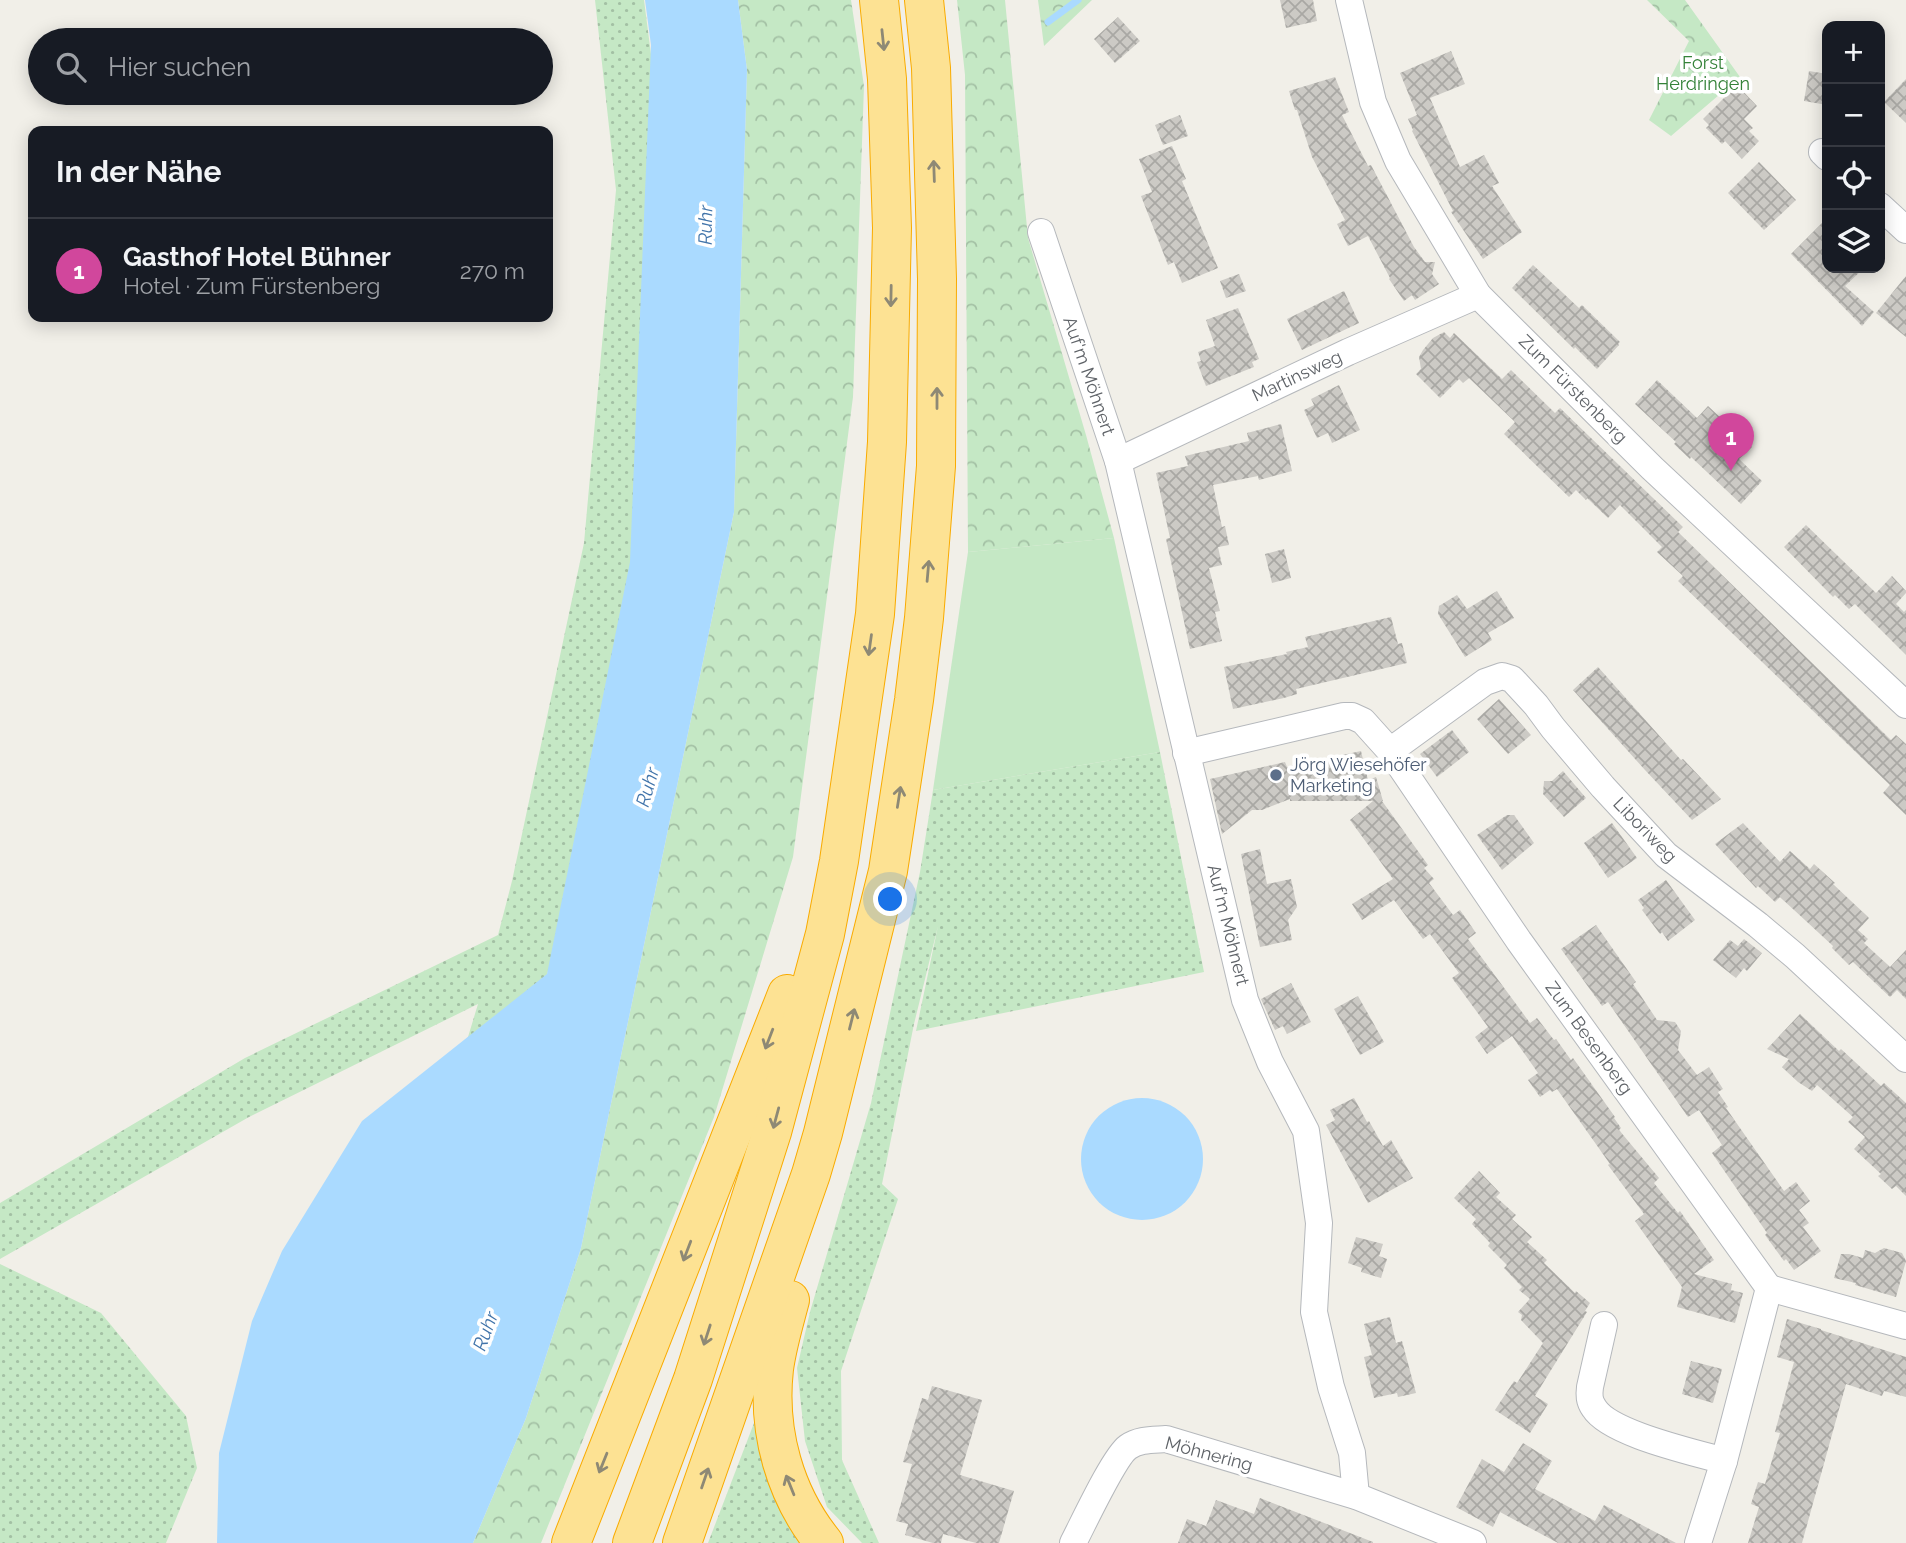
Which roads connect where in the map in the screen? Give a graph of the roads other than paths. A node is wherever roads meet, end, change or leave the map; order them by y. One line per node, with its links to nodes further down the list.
1 (879, 0): 12 (highway, one-way to 12)
2 (923, 0): 14 (highway, one-way to 2)
3 (1349, 0): 7 (street, Zum Fürstenberg)
4 (1884, 210): 5 (street)
5 (1906, 230)
6 (1041, 232): 8 (street, Auf'm Möhnert)
7 (1478, 295): 8 (street, Martinsweg); 9 (street, Zum Fürstenberg)
8 (1118, 461): 11 (street, Auf'm Möhnert)
9 (1906, 705)
10 (1390, 751): 11 (street, Zum Besenberg); 13 (street, Liboriweg); 15 (street, Zum Besenberg)
11 (1186, 753): 19 (street, Auf'm Möhnert)
12 (839, 861): 20 (highway, one-way to 20); 21 (highway, one-way to 21)
13 (1906, 1059)
14 (823, 1133): 22 (highway, one-way to 14); 23 (highway, one-way to 14)
15 (1769, 1288): 17 (street); 18 (street)
16 (1604, 1325): 18 (street)
17 (1906, 1326)
18 (1724, 1461): 26 (street)
19 (1356, 1496): 24 (street, Möhnering); 25 (street)
20 (571, 1543)
21 (632, 1543)
22 (682, 1543)
23 (824, 1543)
24 (1073, 1543)
25 (1473, 1543)
26 (1699, 1543)

